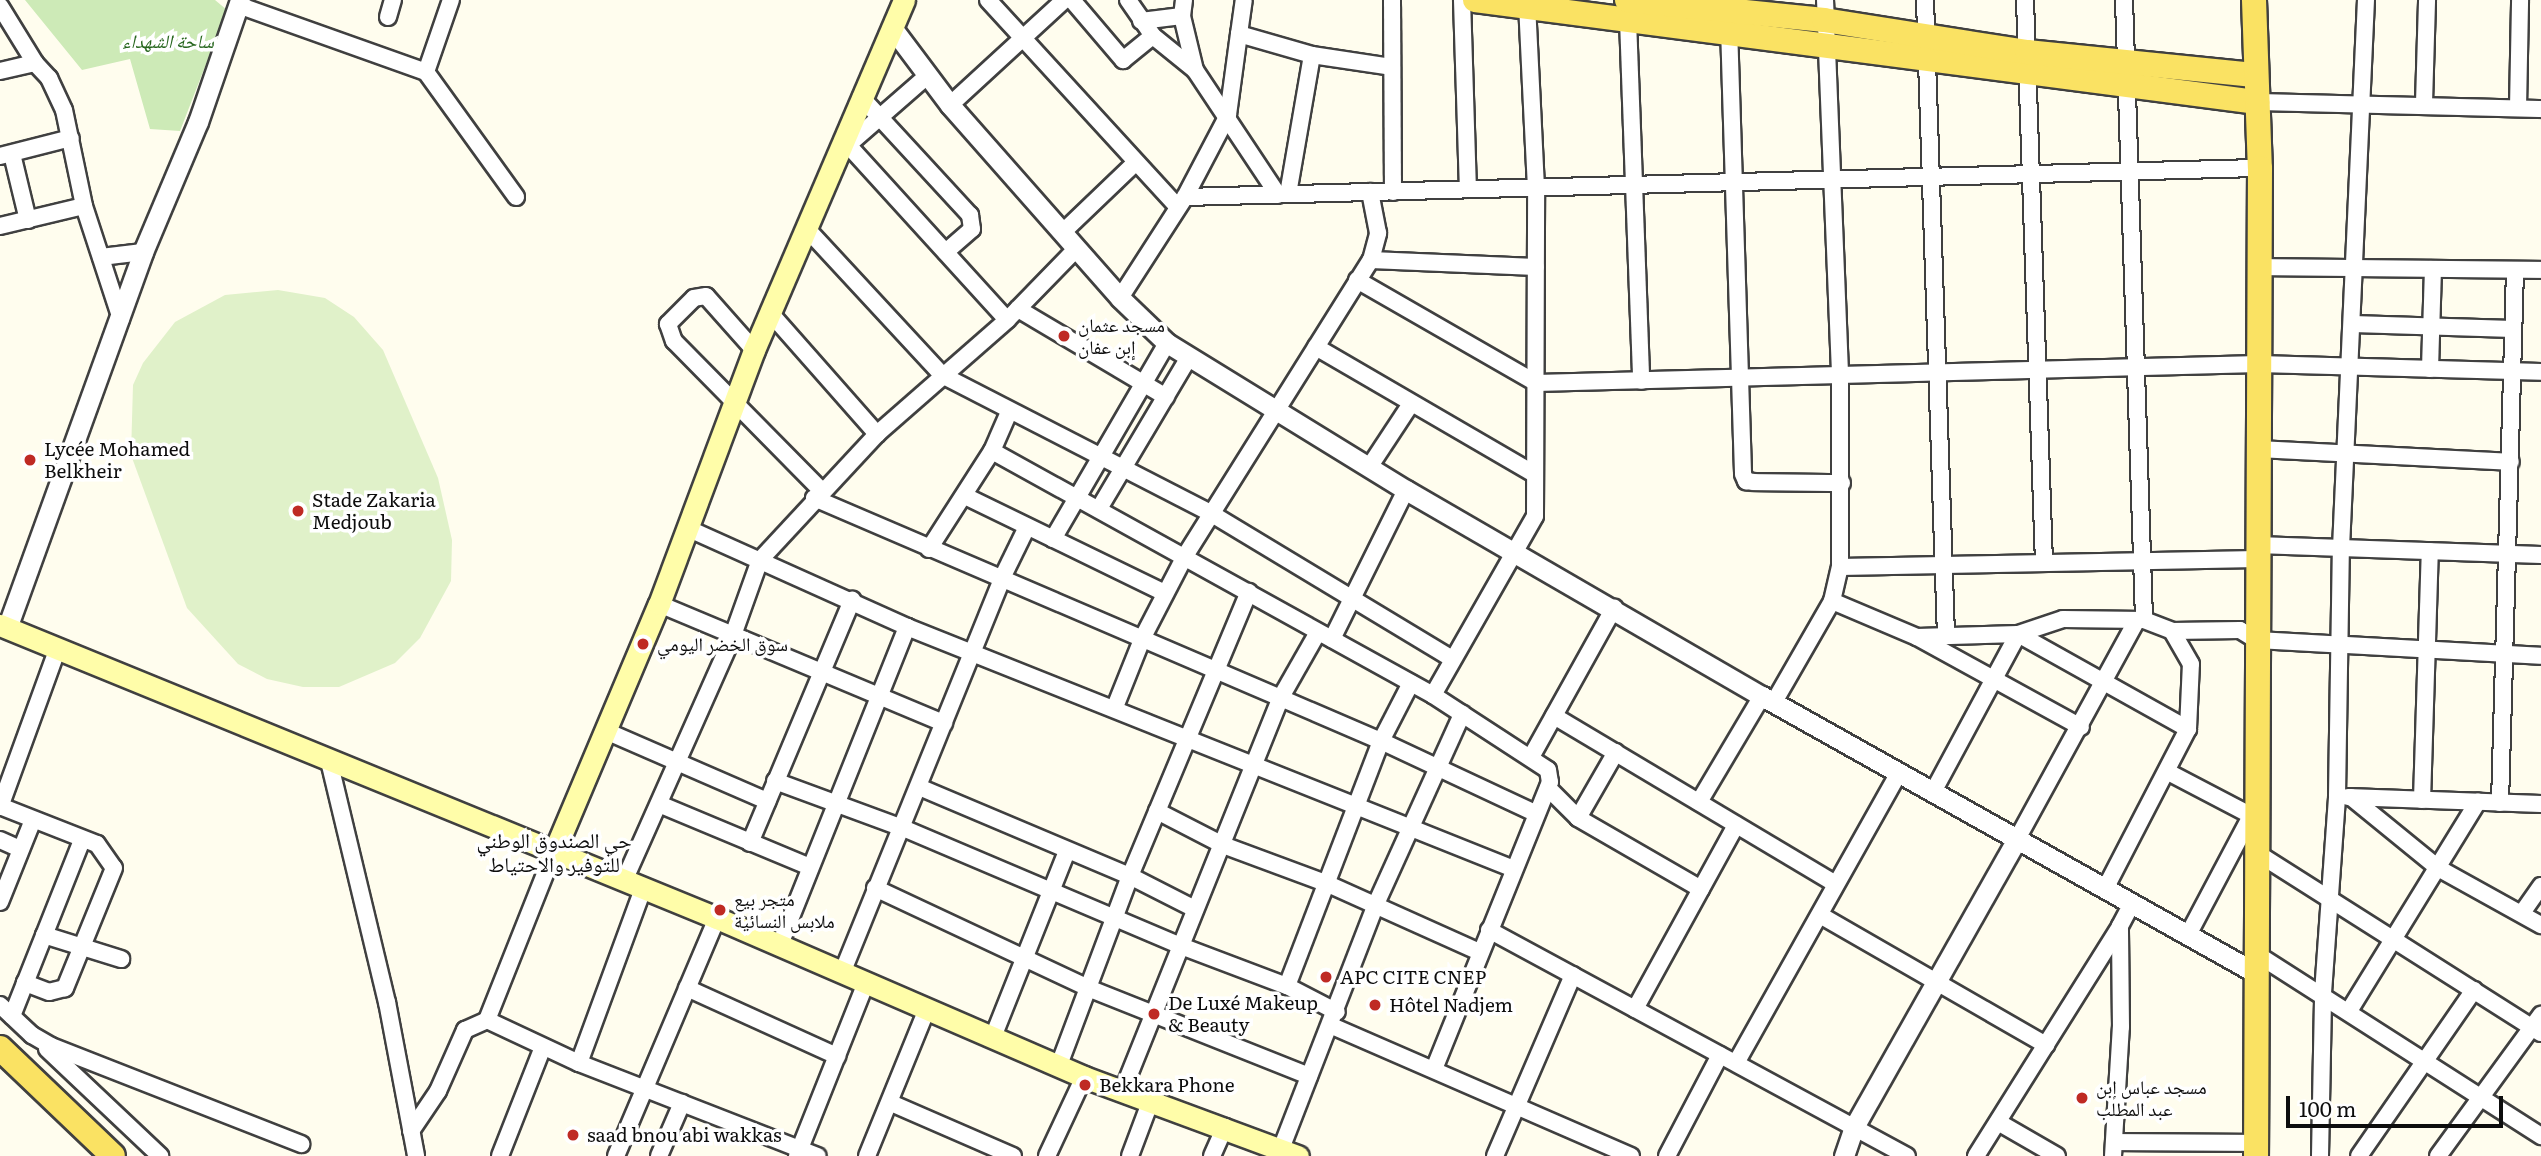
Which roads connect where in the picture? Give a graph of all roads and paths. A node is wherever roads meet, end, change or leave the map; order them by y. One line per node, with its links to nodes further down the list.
1 (393, 0): 26 (street)
2 (451, 0): 40 (street)
3 (915, 0): 25 (main road)
4 (988, 0): 32 (street)
5 (1064, 0): 32 (street)
6 (1072, 0): 31 (street)
7 (1128, 0): 27 (street)
8 (1244, 0): 29 (street)
9 (1392, 0): 37 (street)
10 (1462, 0): 65 (street)
11 (1475, 0): 20 (main road)
12 (1925, 0): 33 (street)
13 (2025, 0): 36 (street)
14 (2124, 0): 42 (street)
15 (2255, 0): 41 (main road)
16 (2366, 0): 46 (street)
17 (2427, 0): 47 (street)
18 (2520, 0): 49 (street)
19 (239, 2): 40 (street); 77 (street)
20 (1527, 4): 24 (main road); 64 (street)
21 (1727, 5): 24 (main road); 28 (main road); 30 (street)
22 (0, 6): 35 (street)
23 (1183, 8): 27 (street); 38 (street)
24 (1627, 10): 30 (main road); 63 (street)
25 (899, 15): 43 (street); 44 (main road)
26 (388, 17)
27 (1141, 21): 31 (street)
28 (1825, 21): 30 (main road); 33 (main road); 61 (street)
29 (1239, 34): 34 (street); 51 (street)
30 (1730, 35): 62 (street)
31 (1153, 36): 38 (street)
32 (1022, 37): 48 (street); 56 (street)
33 (1927, 47): 36 (main road); 60 (street)
34 (1312, 55): 37 (street); 68 (street)
35 (35, 63): 39 (street); 53 (street)
36 (2027, 63): 42 (main road); 59 (street)
37 (1391, 67): 67 (street)
38 (1195, 70): 51 (street)
39 (0, 71)
40 (426, 72): 69 (street)
41 (2255, 75): 42 (main road); 45 (main road)
42 (2129, 76): 45 (main road); 58 (street)
43 (926, 77): 48 (street); 52 (street)
44 (862, 97): 52 (street); 54 (main road)
45 (2256, 102): 46 (street); 57 (main road)
46 (2362, 103): 47 (street); 83 (street)
47 (2424, 103): 49 (street)
48 (950, 105): 75 (street)
49 (2518, 108): 50 (street)
50 (2541, 109)
51 (1228, 115): 68 (street); 70 (street)
52 (881, 117): 54 (street); 78 (street)
53 (71, 138): 55 (street); 71 (street)
54 (846, 143): 74 (main road); 78 (street)
55 (6, 155): 72 (street)
56 (1134, 164): 70 (street); 75 (street)
57 (2260, 168): 58 (street); 82 (main road)
58 (2130, 172): 59 (street); 101 (street)
59 (2031, 174): 60 (street); 100 (street)
60 (1931, 177): 61 (street); 105 (street)
61 (1829, 180): 62 (street); 107 (street)
62 (1731, 182): 63 (street); 109 (street)
63 (1634, 185): 64 (street); 110 (street)
64 (1536, 188): 65 (street); 81 (street)
65 (1468, 190): 67 (street)
66 (1370, 192): 67 (street); 68 (street); 80 (street)
67 (1392, 192)
68 (1283, 195): 70 (street)
69 (516, 197)
70 (1182, 202): 88 (street)
71 (84, 206): 72 (street); 79 (street)
72 (28, 220): 73 (street)
73 (0, 226)
74 (807, 229): 89 (main road); 108 (street)
75 (1063, 232): 76 (street)
76 (1077, 248): 88 (street); 90 (street)
77 (143, 252): 79 (street); 91 (street)
78 (946, 252): 90 (street)
79 (101, 257): 91 (street)
80 (1371, 260): 81 (street); 87 (street)
81 (1536, 267): 112 (street)
82 (2260, 267): 83 (street); 99 (main road)
83 (2355, 268): 84 (street); 92 (street)
84 (2432, 269): 85 (street); 93 (street)
85 (2515, 270): 86 (street); 94 (street)
86 (2541, 270)
87 (1357, 280): 96 (street); 112 (street)
88 (1120, 298): 95 (street)
89 (772, 315): 97 (main road); 118 (street)
90 (1013, 315): 108 (street); 111 (street)
91 (121, 319): 159 (street)
92 (2353, 324): 93 (street); 102 (street)
93 (2431, 327): 94 (street); 103 (street)
94 (2513, 329): 104 (street)
95 (1167, 343): 98 (street); 111 (street)
96 (1316, 347): 115 (street); 117 (street)
97 (754, 350): 114 (main road); 114 (street)
98 (1189, 357): 113 (street); 117 (street)
99 (2259, 364): 101 (street); 102 (street); 119 (main road)
100 (2038, 367): 101 (street); 105 (street); 147 (street)
101 (2136, 367): 146 (street)
102 (2351, 367): 103 (street); 121 (street)
103 (2430, 369): 104 (street)
104 (2512, 371): 106 (street); 123 (street)
105 (1937, 372): 107 (street); 148 (street)
106 (2541, 372)
107 (1840, 373): 109 (street); 127 (street)
108 (942, 375): 116 (street); 118 (street)
109 (1739, 377): 110 (street); 127 (street)
110 (1641, 381): 112 (street)
111 (1143, 383): 113 (street); 122 (street)
112 (1536, 383): 126 (street)
113 (1166, 397): 125 (street)
114 (733, 403): 129 (street); 135 (main road)
115 (1410, 405): 124 (street); 126 (street)
116 (1009, 412): 120 (street); 122 (street)
117 (1280, 412): 124 (street); 133 (street)
118 (877, 434): 129 (street)
119 (2256, 449): 121 (street); 141 (main road)
120 (992, 451): 130 (street); 131 (street)
121 (2347, 454): 123 (street); 137 (street)
122 (1098, 458): 125 (street); 131 (street)
123 (2511, 462): 142 (street)
124 (1370, 466): 128 (street)
125 (1124, 470): 132 (street); 133 (street)
126 (1534, 474): 140 (street)
127 (1842, 483): 149 (street)
128 (1406, 489): 140 (street); 153 (street)
129 (818, 494): 138 (street); 145 (street)
130 (965, 496): 134 (street); 138 (street)
131 (1076, 496): 132 (street); 136 (street)
132 (1100, 507): 144 (street)
133 (1212, 514): 144 (street); 153 (street)
134 (1027, 527): 136 (street); 150 (street)
135 (687, 528): 145 (street); 156 (main road)
136 (1053, 539): 152 (street)
137 (2341, 548): 139 (street); 141 (street); 169 (street)
138 (929, 549): 150 (street)
139 (2430, 551): 142 (street); 172 (street)
140 (1516, 552): 157 (street); 175 (street)
141 (2257, 552): 146 (street); 168 (main road)
142 (2510, 554): 143 (street); 173 (street)
143 (2541, 555)
144 (1185, 556): 151 (street); 152 (street)
145 (760, 560): 154 (street); 167 (street)
146 (2145, 562): 147 (street); 158 (street)
147 (2044, 564): 148 (street)
148 (1944, 566): 149 (street); 164 (street)
149 (1840, 567): 155 (street)
150 (1002, 578): 165 (street); 171 (street)
151 (1249, 592): 163 (street); 176 (street)
152 (1165, 593): 165 (street)
153 (1355, 598): 163 (street); 175 (street)
154 (852, 600): 160 (street); 177 (street)
155 (1832, 601): 166 (street); 184 (street)
156 (659, 604): 167 (street); 191 (main road)
157 (1614, 608): 184 (street); 187 (street)
158 (2140, 621): 161 (street); 162 (street); 180 (street)
159 (4, 627): 170 (main road)
160 (907, 627): 171 (street); 181 (street)
161 (2172, 631): 168 (street); 190 (street)
162 (2018, 634): 164 (street); 178 (street); 180 (street)
163 (1325, 636): 179 (street); 183 (street)
164 (1946, 636): 166 (street)
165 (1143, 637): 176 (street); 185 (street)
166 (1917, 637): 178 (street)
167 (732, 638): 177 (street); 196 (street)
168 (2256, 640): 169 (street); 221 (main road)
169 (2338, 643): 172 (street); 207 (street)
170 (58, 648): 197 (main road); 205 (street)
171 (973, 650): 185 (street); 188 (street)
172 (2425, 650): 173 (street); 208 (street)
173 (2507, 655): 174 (street); 212 (street)
174 (2541, 656)
175 (1451, 658): 182 (street)
176 (1215, 670): 183 (street); 192 (street)
177 (819, 673): 181 (street); 202 (street)
178 (1994, 677): 189 (street); 206 (street)
179 (1411, 682): 182 (street); 193 (street)
180 (2105, 683): 189 (street); 190 (street)
181 (880, 695): 188 (street); 214 (street)
182 (1433, 695): 186 (street)
183 (1281, 697): 193 (street); 198 (street)
184 (1768, 699): 200 (street); 211 (street)
185 (1115, 707): 192 (street)
186 (1462, 713): 195 (street); 199 (street)
187 (1554, 716): 194 (street); 195 (street)
188 (944, 723): 203 (street)
189 (2081, 727): 228 (street)
190 (2188, 729): 201 (street)
191 (606, 731): 196 (street); 233 (main road)
192 (1185, 738): 198 (street); 218 (street)
193 (1381, 741): 199 (street); 215 (street)
194 (1616, 752): 211 (street); 220 (street)
195 (1531, 757): 204 (street)
196 (679, 759): 209 (street); 213 (street)
197 (329, 761): 233 (main road); 311 (street)
198 (1254, 764): 215 (street); 230 (street)
199 (1435, 767): 219 (street); 223 (street)
200 (1899, 772): 206 (street); 240 (street)
201 (2168, 772): 221 (street); 245 (street)
202 (775, 781): 209 (street); 214 (street)
203 (919, 787): 225 (street); 232 (street)
204 (1548, 788): 219 (street); 220 (street)
205 (3, 789): 217 (street)
206 (1933, 792): 228 (street)
207 (2344, 796): 208 (street); 236 (street); 248 (street)
208 (2422, 800): 210 (street)
209 (767, 801): 229 (street)
210 (2479, 801): 212 (street); 236 (street)
211 (1699, 802): 224 (street)
212 (2500, 803): 216 (street)
213 (659, 804): 229 (street); 241 (street)
214 (836, 804): 225 (street); 235 (street)
215 (1357, 804): 223 (street); 239 (street)
216 (2541, 804)
217 (0, 806): 222 (street)
218 (1157, 811): 230 (street); 238 (street)
219 (1535, 813): 237 (street)
220 (1578, 818): 244 (street)
221 (2254, 818): 234 (main road); 260 (street)
222 (33, 820): 226 (street); 231 (street)
223 (1410, 825): 237 (street); 249 (street)
224 (1737, 825): 240 (street); 244 (street)
225 (903, 828): 243 (street); 246 (street)
226 (82, 839): 259 (street); 263 (street)
227 (0, 840): 231 (street)
228 (2016, 841): 245 (street); 271 (street)
229 (750, 843): 235 (street)
230 (1223, 845): 239 (street); 251 (street)
231 (20, 849): 247 (street)
232 (1067, 851): 238 (street); 246 (street)
233 (554, 852): 241 (main road); 285 (street)
234 (2257, 853): 248 (street); 268 (main road)
235 (810, 867): 264 (street)
236 (2438, 868): 252 (street); 261 (street)
237 (1514, 869): 258 (street)
238 (1130, 876): 251 (street); 255 (street)
239 (1328, 884): 249 (street); 274 (street)
240 (1836, 884): 253 (street)
241 (634, 885): 254 (main road); 295 (street)
242 (2541, 886): 252 (street)
243 (875, 888): 267 (street); 269 (street)
244 (1701, 889): 280 (street)
245 (2105, 890): 250 (street)
246 (1052, 892): 255 (street); 267 (street)
247 (2, 893)
248 (2330, 895): 261 (street); 278 (street)
249 (1376, 904): 265 (street); 284 (street)
250 (2132, 905): 257 (street); 260 (street)
251 (1195, 909): 262 (street)
252 (2522, 913): 256 (street)
253 (1820, 915): 271 (street); 296 (street)
254 (717, 918): 264 (main road); 275 (street)
255 (1115, 918): 262 (street); 276 (street)
256 (2541, 925)
257 (2120, 926): 289 (street); 314 (street)
258 (1489, 930): 265 (street); 270 (street)
259 (44, 935): 263 (street); 272 (street)
260 (2189, 935): 268 (street)
261 (2394, 938): 277 (street); 282 (street)
262 (1181, 946): 274 (street); 283 (street)
263 (83, 947): 266 (street); 272 (street)
264 (779, 947): 269 (main road)
265 (1479, 952): 298 (street)
266 (121, 959)
267 (1024, 959): 276 (street); 288 (street)
268 (2255, 962): 278 (street); 315 (main road)
269 (842, 974): 273 (main road)
270 (1573, 975): 280 (street); 307 (street)
271 (1935, 982): 289 (street); 310 (street)
272 (25, 983): 281 (street)
273 (866, 983): 279 (main road); 293 (street)
274 (1287, 986): 284 (street)
275 (687, 988): 293 (street); 301 (street)
276 (1088, 988): 283 (street); 297 (street)
277 (2474, 990): 286 (street); 294 (street)
278 (2323, 993): 282 (street); 337 (street)
279 (927, 1009): 288 (main road); 306 (street)
280 (1635, 1009): 292 (street)
281 (6, 1011): 287 (street)
282 (2349, 1011): 294 (street)
283 (1156, 1016): 299 (street); 302 (street)
284 (1334, 1019): 298 (street); 299 (street)
285 (487, 1020): 290 (street); 311 (street)
286 (2538, 1025): 303 (street)
287 (32, 1035): 313 (street); 319 (street)
288 (993, 1037): 297 (main road)
289 (2046, 1045): 308 (street)
290 (543, 1047): 295 (street); 321 (street)
291 (0, 1048): 318 (main road)
292 (1720, 1055): 296 (street); 332 (street)
293 (837, 1056): 316 (street)
294 (2426, 1062): 303 (street); 338 (street)
295 (579, 1063): 301 (street)
296 (1736, 1063): 310 (street)
297 (1059, 1065): 300 (main road)
298 (1434, 1069): 307 (street)
299 (1309, 1076): 317 (street)
300 (1084, 1077): 302 (main road); 327 (street)
301 (645, 1085): 305 (street); 322 (street)
302 (1123, 1090): 304 (main road)
303 (2482, 1098): 312 (street); 339 (street)
304 (1151, 1100): 309 (main road); 328 (street)
305 (682, 1103): 316 (street); 323 (street)
306 (891, 1103): 325 (street); 326 (street)
307 (1518, 1106): 330 (street); 331 (street)
308 (1998, 1122): 335 (street); 336 (street)
309 (1225, 1127): 317 (main road); 329 (street)
310 (1854, 1127): 333 (street); 334 (street)
311 (411, 1131): 320 (street)
312 (2541, 1136)
313 (301, 1144)
314 (2115, 1149): 315 (street)
315 (2256, 1150)
316 (798, 1152): 324 (street)
317 (1286, 1154)
318 (113, 1156)
319 (160, 1156)
320 (416, 1156)
321 (500, 1156)
322 (616, 1156)
323 (659, 1156)
324 (818, 1156)
325 (867, 1156)
326 (1013, 1156)
327 (1047, 1156)
328 (1130, 1156)
329 (1212, 1156)
330 (1496, 1156)
331 (1631, 1156)
332 (1667, 1156)
333 (1844, 1156)
334 (1907, 1156)
335 (1976, 1156)
336 (2057, 1156)
337 (2320, 1156)
338 (2359, 1156)
339 (2438, 1156)

